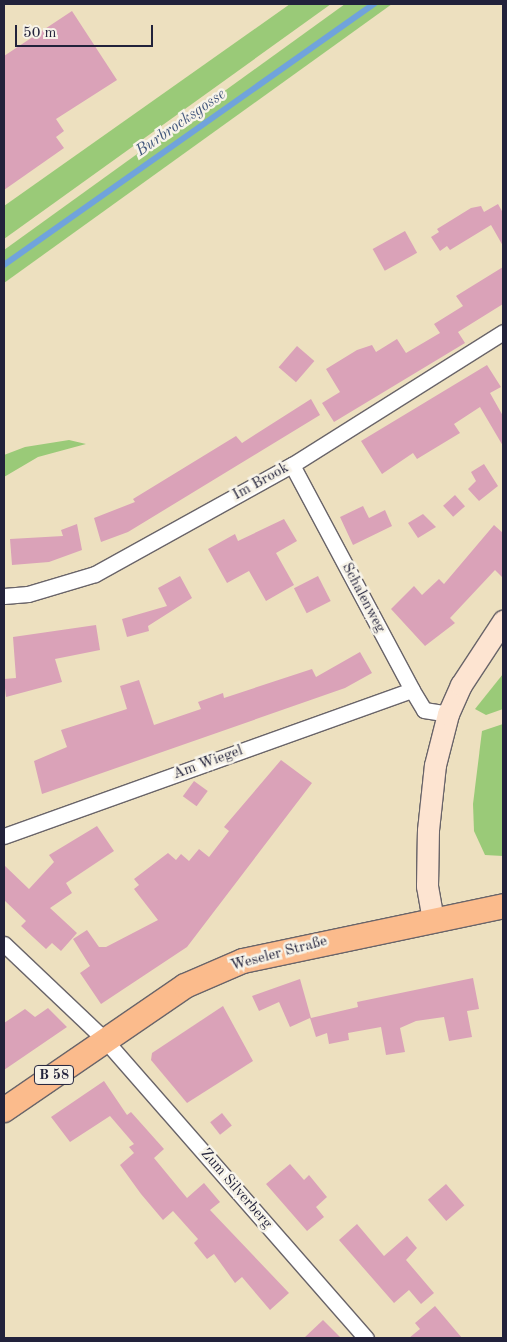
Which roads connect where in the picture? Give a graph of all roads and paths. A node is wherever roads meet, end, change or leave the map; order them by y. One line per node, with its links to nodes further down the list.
1 (503, 332): 2 (street, Im Brook)
2 (292, 465): 3 (street, Im Brook); 5 (street, Schalenweg)
3 (4, 596)
4 (503, 621): 6 (main road)
5 (412, 690): 6 (street, Schalenweg); 7 (street, Am Wiegel)
6 (448, 714): 9 (main road)
7 (4, 836)
8 (503, 906): 9 (main road, Weseler Straße / B 58)
9 (432, 920): 11 (main road, Weseler Straße / B 58)
10 (4, 944): 11 (street, Zum Silverberg)
11 (105, 1040): 12 (main road, Weseler Straße / B 58); 13 (street, Zum Silverberg)
12 (4, 1110)
13 (366, 1338)

